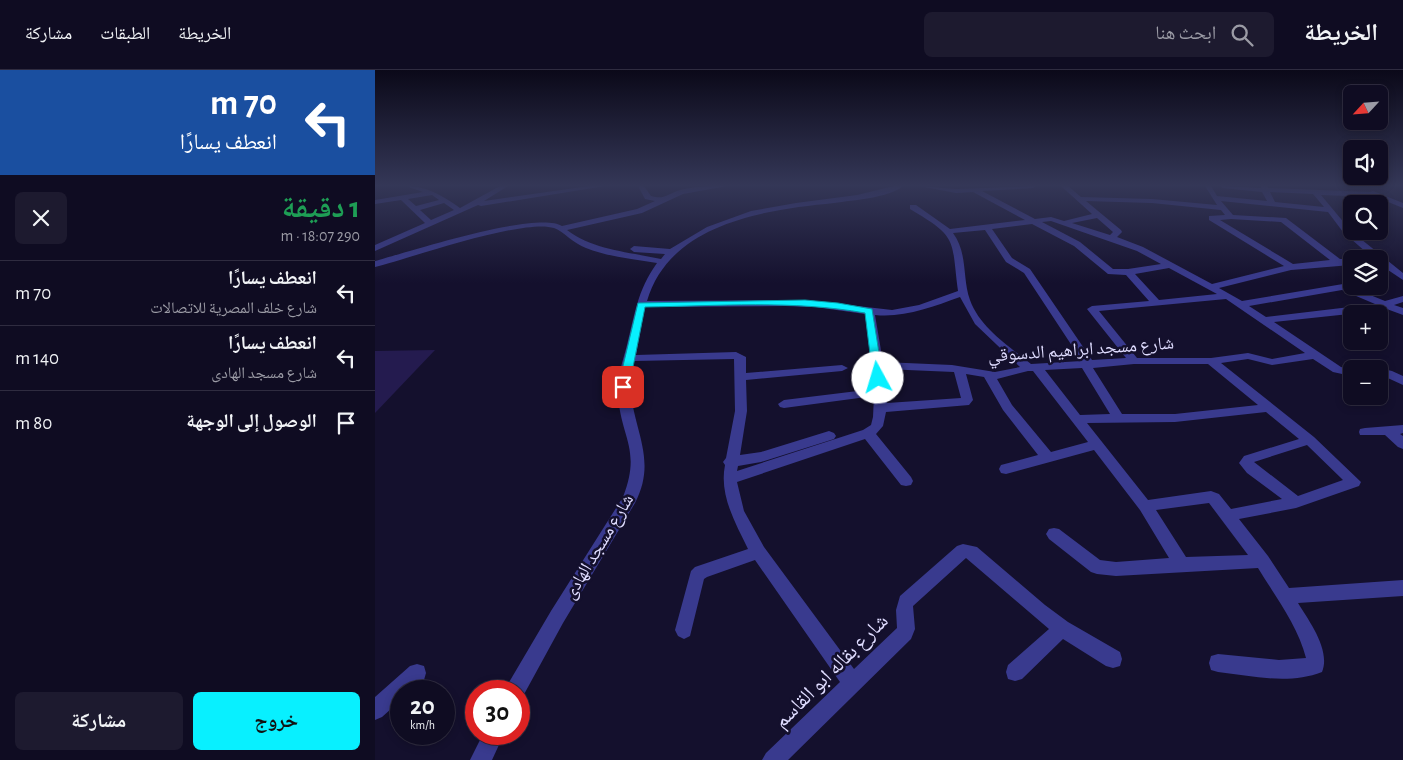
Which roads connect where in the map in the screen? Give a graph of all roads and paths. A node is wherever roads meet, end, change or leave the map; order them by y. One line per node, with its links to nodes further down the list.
1 (424, 218): 14 (street)
2 (444, 218): 14 (street)
3 (610, 218): 15 (street)
4 (741, 218): 25 (street)
5 (930, 218): 19 (street)
6 (1030, 218): 12 (street)
7 (1084, 218): 13 (street)
8 (1102, 218): 20 (street)
9 (1212, 218): 31 (street)
10 (1252, 218): 26 (street)
11 (1337, 218): 24 (street)
12 (1034, 220): 13 (street); 16 (street); 32 (street)
13 (1063, 223): 20 (street)
14 (431, 224): 22 (street)
15 (570, 226): 17 (street); 18 (street); 25 (street)
16 (987, 227): 19 (street); 52 (street)
17 (561, 228): 18 (street); 25 (street)
18 (504, 229): 28 (street)
19 (950, 231): 35 (street)
20 (1111, 238): 29 (street)
21 (375, 242): 22 (street)
22 (389, 242): 23 (street)
23 (375, 248)
24 (1369, 250)
25 (667, 257): 39 (street, شارع مسجد الهادى)
26 (1338, 262): 27 (street); 31 (street)
27 (1343, 262)
28 (375, 264)
29 (1172, 266): 32 (street); 34 (street)
30 (1388, 266): 33 (street)
31 (1291, 267): 34 (street)
32 (1128, 272): 38 (street)
33 (1403, 277)
34 (1211, 287): 36 (street)
35 (963, 293): 43 (street); 54 (street)
36 (1228, 296): 38 (street); 40 (street)
37 (1403, 299): 41 (street)
38 (1157, 303): 50 (street)
39 (641, 304): 43 (street); 48 (street, شارع مسجد الهادى)
40 (1241, 304): 41 (street); 46 (street)
41 (1385, 305)
42 (1388, 306): 45 (street)
43 (869, 311): 51 (street)
44 (1343, 312): 46 (street)
45 (1403, 312)
46 (1266, 320): 47 (street)
47 (1316, 355): 49 (street, شارع مسجد ابراهيم الدسوقي); 56 (street)
48 (630, 358): 59 (street); 95 (street, شارع مسجد الهادى)
49 (1211, 361): 50 (street, شارع مسجد ابراهيم الدسوقي); 64 (street)
50 (1134, 362): 52 (street, شارع مسجد ابراهيم الدسوقي)
51 (877, 365): 55 (street, شارع مسجد ابراهيم الدسوقي); 61 (street)
52 (1088, 365): 54 (street, شارع مسجد ابراهيم الدسوقي); 66 (street)
53 (842, 368): 59 (street)
54 (1033, 368): 58 (street, شارع مسجد ابراهيم الدسوقي); 65 (street)
55 (959, 369): 58 (street, شارع مسجد ابراهيم الدسوقي); 63 (street)
56 (1343, 372)
57 (1388, 373): 60 (street)
58 (989, 376): 75 (street)
59 (740, 377): 76 (street)
60 (1403, 381)
61 (879, 392): 62 (street); 63 (street)
62 (784, 404)
63 (880, 408): 70 (street)
64 (1269, 408): 66 (street); 72 (street)
65 (1079, 419): 66 (street); 73 (street)
66 (1119, 419)
67 (1388, 430): 68 (street); 69 (street); 74 (street)
68 (1403, 430)
69 (1365, 432)
70 (868, 433): 78 (street); 79 (street)
71 (829, 436): 76 (street)
72 (1309, 440): 80 (street); 80 (street)
73 (1098, 444): 75 (street); 81 (street)
74 (1403, 444)
75 (1047, 457): 77 (street)
76 (730, 462): 78 (street)
77 (1006, 469)
78 (729, 479): 84 (street)
79 (906, 481)
80 (1296, 502): 82 (street)
81 (1145, 506): 82 (street); 86 (street)
82 (1229, 515): 85 (street)
83 (1054, 534): 86 (street)
84 (758, 552): 90 (street); 96 (street)
85 (1262, 561): 86 (street); 88 (street)
86 (1182, 564)
87 (1403, 588): 88 (street)
88 (1284, 596): 92 (street)
89 (1062, 628): 91 (street, شارع بقاله ابو القاسم); 94 (street); 96 (street, شارع بقاله ابو القاسم)
90 (684, 630)
91 (1113, 659)
92 (1218, 663)
93 (417, 672): 97 (street)
94 (1015, 672)
95 (521, 680)
96 (853, 684): 100 (street, شارع بقاله ابو القاسم)
97 (375, 710)
98 (488, 745): 99 (street)
99 (481, 760)
100 (773, 760)

